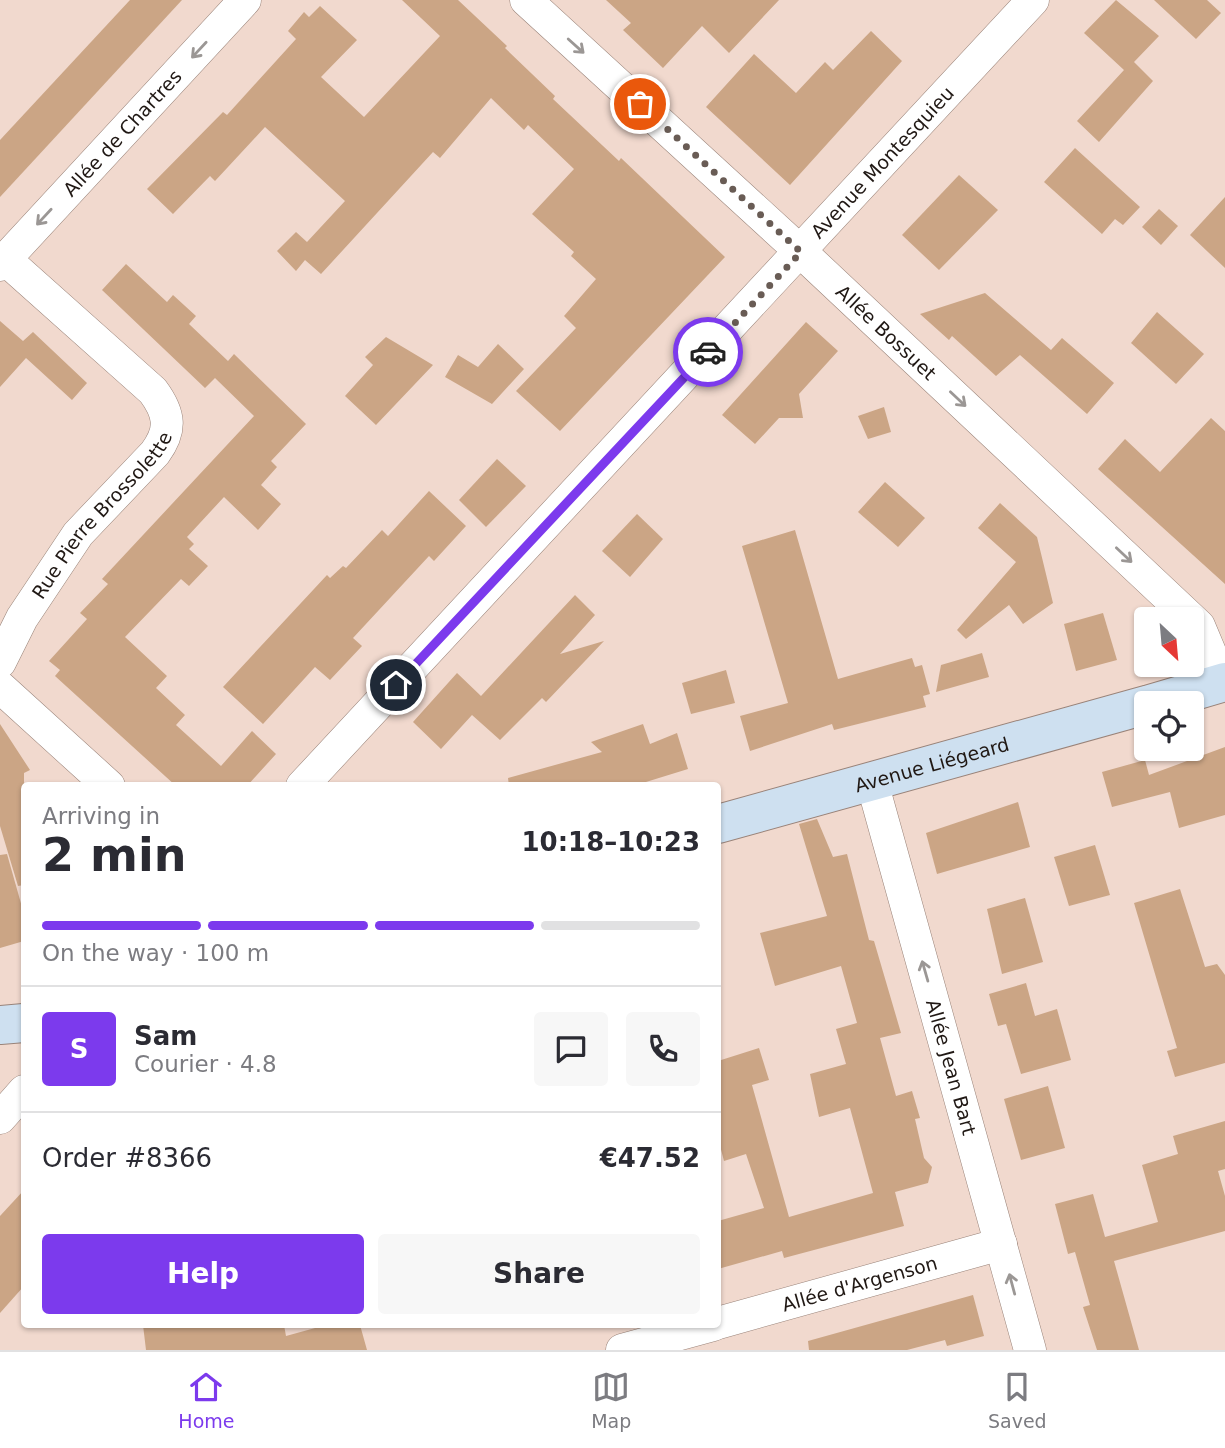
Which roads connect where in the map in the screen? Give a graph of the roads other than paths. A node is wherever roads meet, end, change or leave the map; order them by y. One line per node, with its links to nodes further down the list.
1 (245, 0): 5 (street, Allée de Chartres, one-way to 5)
2 (526, 0): 4 (street, Allée Bossuet, one-way to 4)
3 (1033, 0): 4 (street, Avenue Montesquieu)
4 (801, 252): 7 (street, Allée Bossuet, one-way to 7); 12 (street, Avenue Montesquieu)
5 (3, 262): 6 (street, Rue Pierre Brossolette)
6 (0, 662)
7 (1224, 683): 9 (street, Avenue Liégeard)
8 (0, 688): 11 (street)
9 (1195, 691)
10 (1134, 708): 13 (street, Avenue Liégeard)
11 (105, 782)
12 (306, 782)
13 (872, 782): 14 (street, Avenue Liégeard); 19 (street, Allée Jean Bart, one-way to 13)
14 (721, 823)
15 (21, 1023): 16 (street)
16 (0, 1025)
17 (21, 1094): 18 (street)
18 (0, 1118)
19 (1001, 1244): 20 (street, Allée d'Argenson); 23 (street, Allée Jean Bart, one-way to 19)
20 (721, 1322)
21 (701, 1328): 22 (street, Allée d'Argenson)
22 (622, 1350)
23 (1030, 1350)

